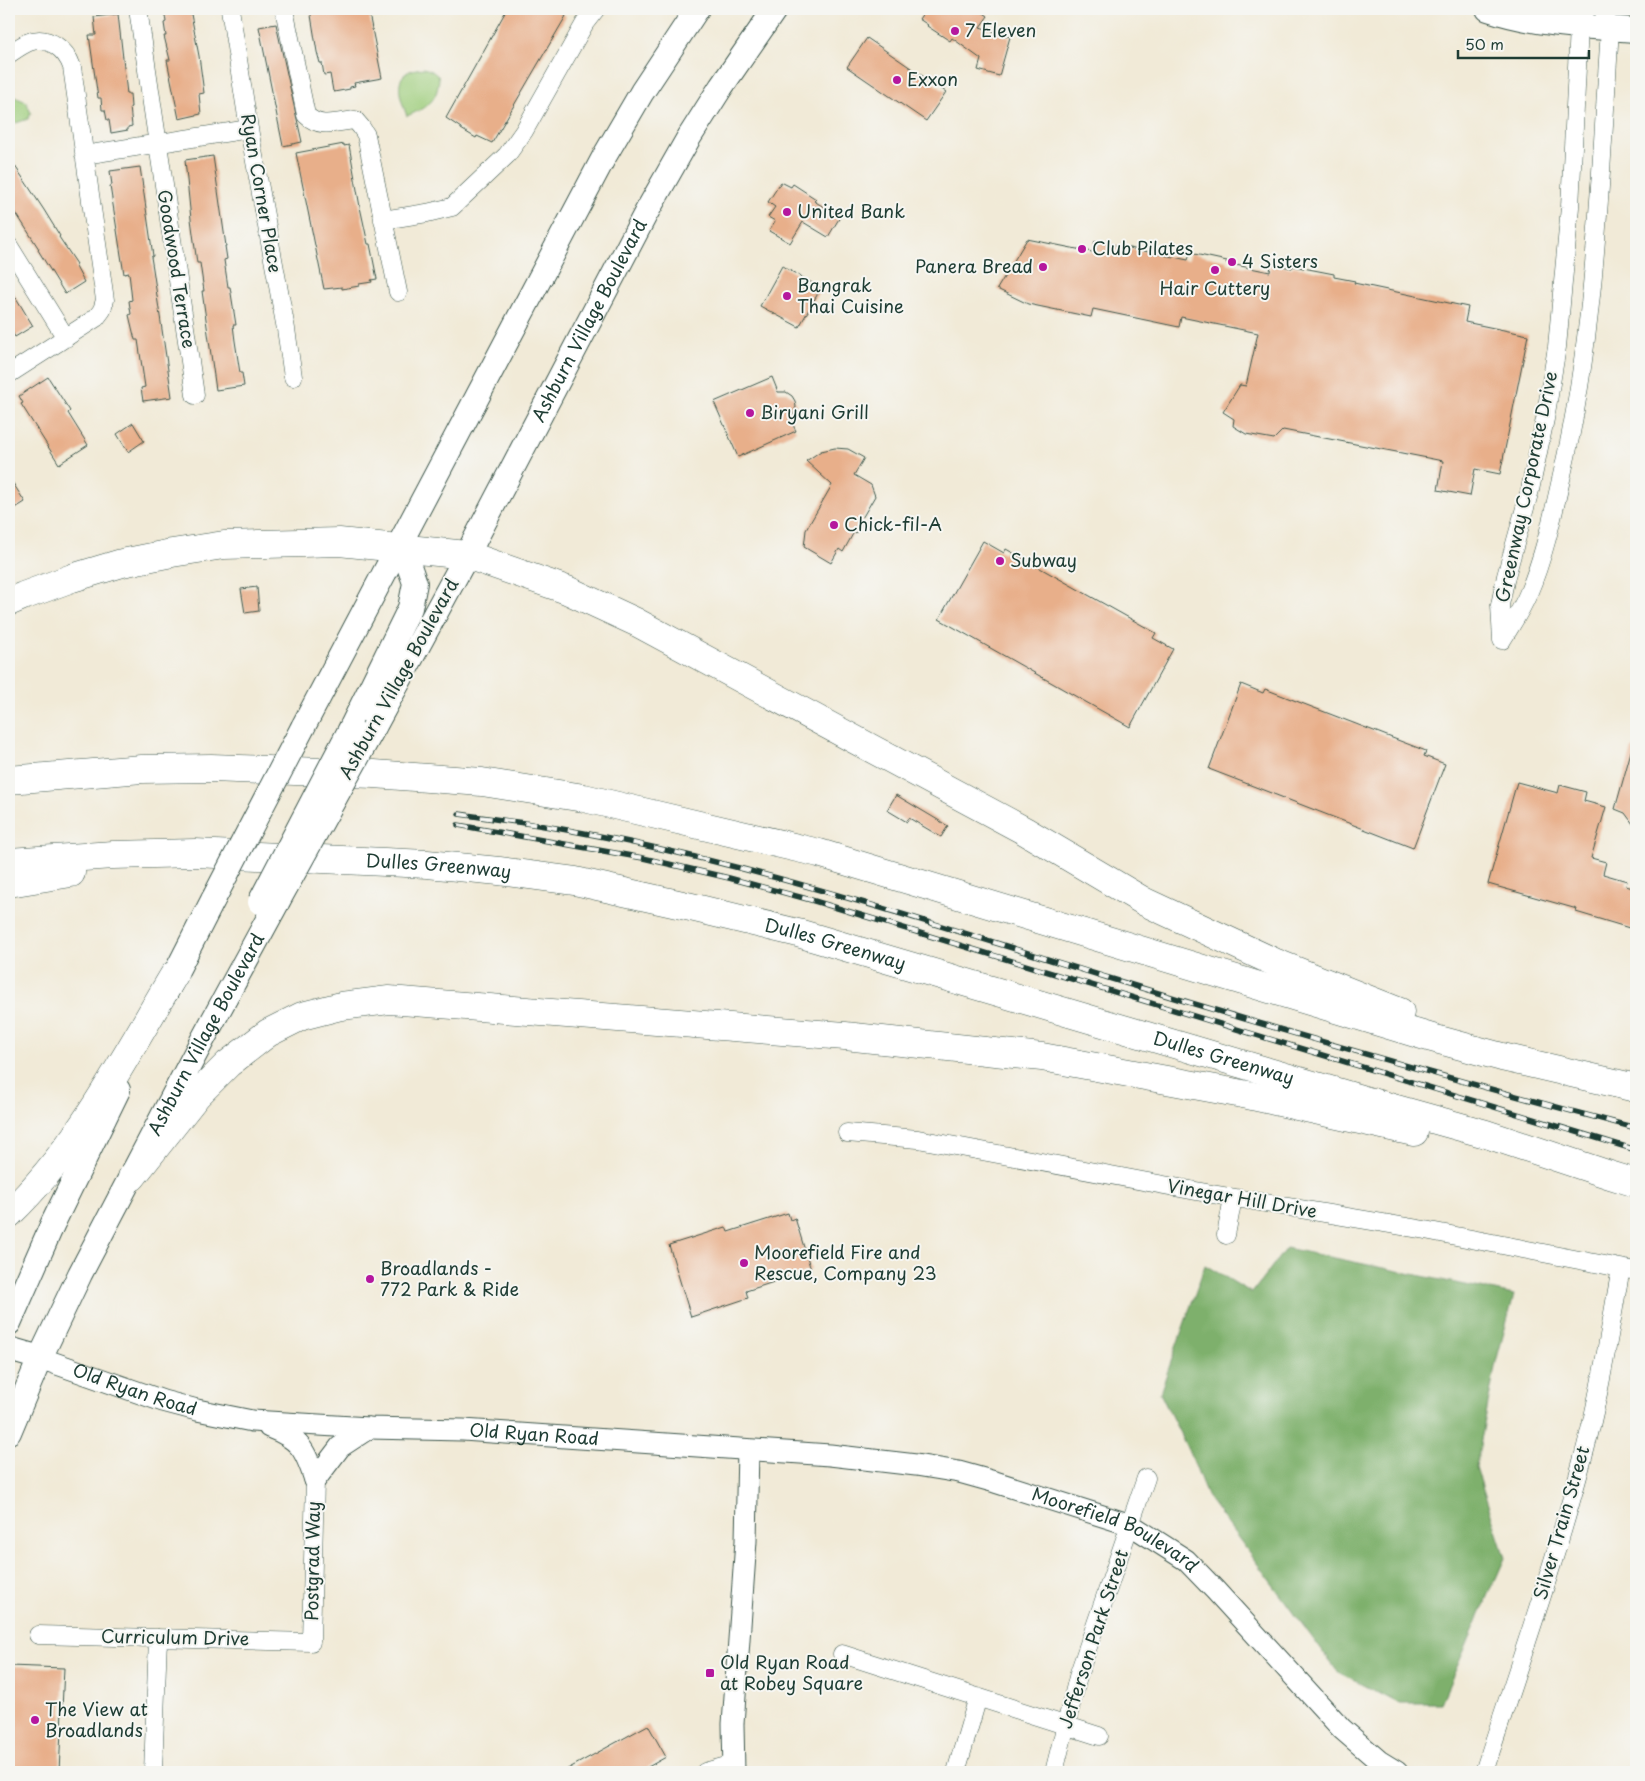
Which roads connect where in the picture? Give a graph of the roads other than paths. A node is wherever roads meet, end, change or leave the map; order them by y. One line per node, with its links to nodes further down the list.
1 (138, 9): 13 (street, Goodwood Terrace)
2 (230, 9): 12 (street, Ryan Corner Place)
3 (284, 9): 15 (street)
4 (596, 9): 15 (street)
5 (697, 9): 22 (main road)
6 (775, 9): 23 (main road, Ashburn Village Boulevard)
7 (1488, 9): 8 (main road)
8 (1582, 18): 9 (main road); 9 (street, Greenway Corporate Drive)
9 (1607, 19): 10 (main road)
10 (1636, 30)
11 (9, 54): 14 (street)
12 (249, 129): 13 (street); 20 (street, Ryan Corner Place)
13 (157, 144): 14 (street); 21 (street, Goodwood Terrace)
14 (84, 155): 18 (street)
15 (383, 220): 17 (street)
16 (9, 246): 18 (street)
17 (398, 292)
18 (66, 338): 19 (street)
19 (9, 374)
20 (293, 377)
21 (195, 395)
22 (397, 548): 23 (highway); 24 (highway); 25 (main road); 30 (main road, bridge)
23 (467, 555): 25 (main road, Ashburn Village Boulevard); 31 (highway)
24 (9, 602)
25 (362, 727): 35 (main road, Ashburn Village Boulevard, bridge)
26 (9, 780): 31 (highway)
27 (195, 853): 28 (highway, Dulles Greenway); 29 (highway); 34 (highway, Dulles Greenway)
28 (9, 862)
29 (9, 883)
30 (174, 975): 38 (highway); 41 (main road)
31 (1502, 1057): 32 (highway)
32 (1636, 1088)
33 (847, 1133): 37 (street, Vinegar Hill Drive)
34 (1610, 1176): 35 (highway); 36 (highway, Dulles Greenway)
35 (132, 1177): 43 (main road, Ashburn Village Boulevard)
36 (1636, 1182)
37 (1233, 1198): 39 (street); 40 (street, Vinegar Hill Drive)
38 (9, 1214)
39 (1226, 1235)
40 (1628, 1269): 64 (street, Silver Train Street)
41 (9, 1324)
42 (9, 1348): 43 (main road, Old Ryan Road)
43 (40, 1358): 44 (street, Old Ryan Road); 46 (main road, Ashburn Village Boulevard)
44 (252, 1421): 45 (street, Old Ryan Road); 49 (street)
45 (369, 1428): 47 (street, Old Ryan Road); 49 (street)
46 (9, 1432)
47 (748, 1450): 50 (street, Moorefield Boulevard); 58 (street)
48 (1146, 1478): 50 (street, Jefferson Park Street)
49 (315, 1480): 53 (street, Postgrad Way)
50 (1131, 1525): 56 (street, Jefferson Park Street); 63 (street, Moorefield Boulevard)
51 (38, 1635): 52 (street, Curriculum Drive)
52 (158, 1638): 53 (street, Curriculum Drive); 59 (street)
53 (311, 1642)
54 (842, 1654): 55 (street)
55 (978, 1697): 56 (street); 61 (street)
56 (1065, 1725): 57 (street); 62 (street, Jefferson Park Street)
57 (1099, 1736)
58 (734, 1768): 60 (street)
59 (152, 1772)
60 (705, 1772)
61 (956, 1772)
62 (1054, 1772)
63 (1397, 1772)
64 (1484, 1772)

